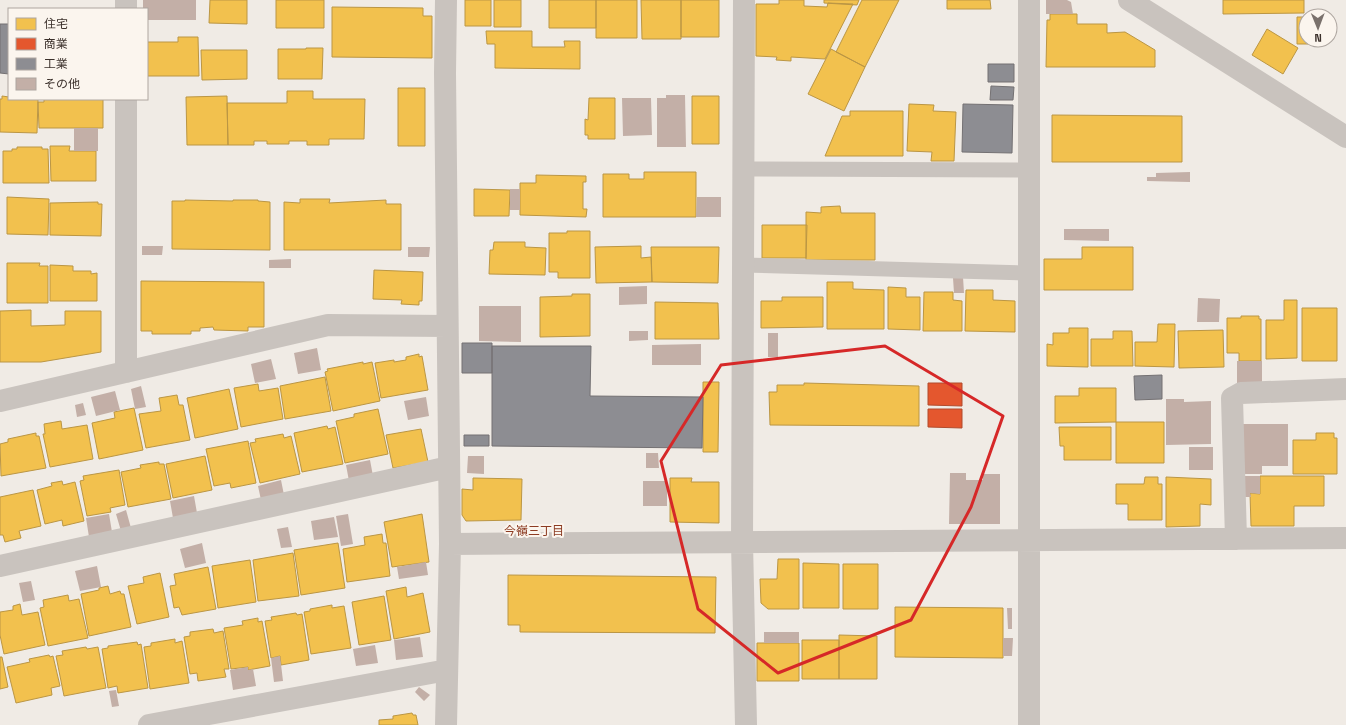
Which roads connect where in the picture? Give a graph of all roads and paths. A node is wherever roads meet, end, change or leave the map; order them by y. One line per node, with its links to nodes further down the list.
1 (446, 0): 11 (street)
2 (744, 0): 7 (street)
3 (1030, 0): 8 (street)
4 (1130, 0): 6 (street)
5 (126, 100): 12 (street)
6 (1346, 137)
7 (744, 169): 8 (lane); 9 (street)
8 (1030, 170): 10 (street)
9 (744, 265): 10 (lane); 18 (street)
10 (1029, 273): 19 (street)
11 (447, 326): 12 (street); 15 (street)
12 (126, 372): 14 (street)
13 (1346, 389): 17 (street)
14 (0, 401)
15 (449, 467): 20 (street); 21 (street)
16 (1346, 538): 17 (street)
17 (1236, 539): 19 (street)
18 (742, 542): 19 (street); 20 (street); 25 (street)
19 (1030, 542): 26 (street)
20 (450, 544): 22 (street)
21 (0, 566)
22 (447, 670): 23 (street); 24 (street)
23 (149, 725)
24 (446, 725)
25 (746, 725)
26 (1029, 725)

